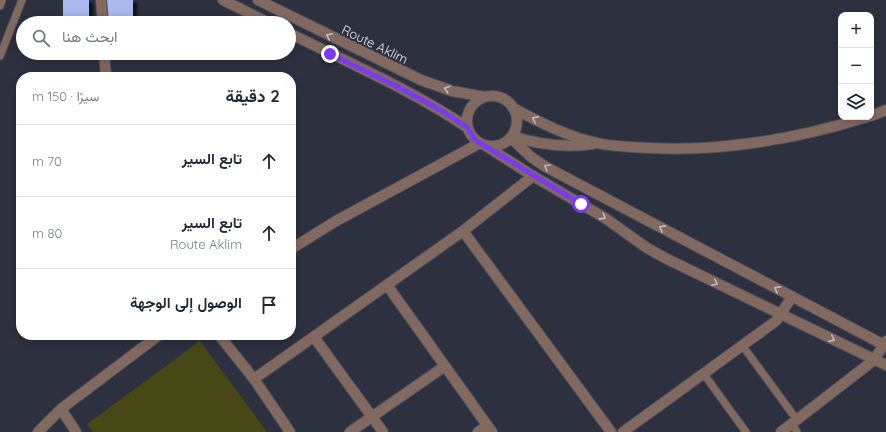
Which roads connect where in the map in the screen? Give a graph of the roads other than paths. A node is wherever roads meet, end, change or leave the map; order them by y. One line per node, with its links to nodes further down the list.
1 (2, 0): 6 (lane)
2 (22, 0): 12 (lane)
3 (101, 0): 7 (street)
4 (223, 0): 8 (street)
5 (258, 0): 9 (street, Route Aklim, one-way to 5)
6 (0, 6)
7 (102, 16)
8 (255, 16)
9 (291, 16)
10 (296, 19): 15 (street, Route Aklim, one-way to 10)
11 (296, 36): 20 (street)
12 (0, 56)
13 (105, 60): 14 (street)
14 (106, 72)
15 (486, 97): 16 (street); 20 (street)
16 (513, 108): 21 (street); 23 (street, one-way to 16)
17 (886, 110): 18 (street)
18 (874, 115)
19 (858, 120): 23 (street)
20 (468, 128): 24 (street)
21 (512, 137): 22 (street); 24 (street); 25 (street)
22 (538, 143): 23 (street); 25 (street)
23 (597, 143)
24 (483, 144): 26 (street); 28 (street)
25 (531, 156): 30 (street, one-way to 25)
26 (533, 176): 27 (street); 31 (street, one-way to 31)
27 (463, 231): 29 (street); 52 (street)
28 (296, 246)
29 (387, 285): 32 (street); 39 (street)
30 (792, 297): 31 (street); 35 (street)
31 (781, 314): 36 (street); 37 (street, one-way to 37)
32 (314, 337): 41 (street); 43 (street)
33 (152, 340): 42 (street)
34 (224, 340): 41 (street)
35 (885, 344): 37 (street)
36 (742, 345): 40 (street); 44 (lane)
37 (874, 360): 38 (street); 44 (street)
38 (886, 365)
39 (445, 366): 43 (street); 45 (street)
40 (704, 373): 53 (street); 54 (lane)
41 (254, 379): 48 (street)
42 (61, 408): 46 (street); 47 (street)
43 (372, 417): 49 (street); 50 (street)
44 (795, 425): 55 (street)
45 (490, 429): 51 (street)
46 (38, 432)
47 (76, 432)
48 (290, 432)
49 (350, 432)
50 (383, 432)
51 (478, 432)
52 (611, 432)
53 (623, 432)
54 (746, 432)
55 (781, 432)

